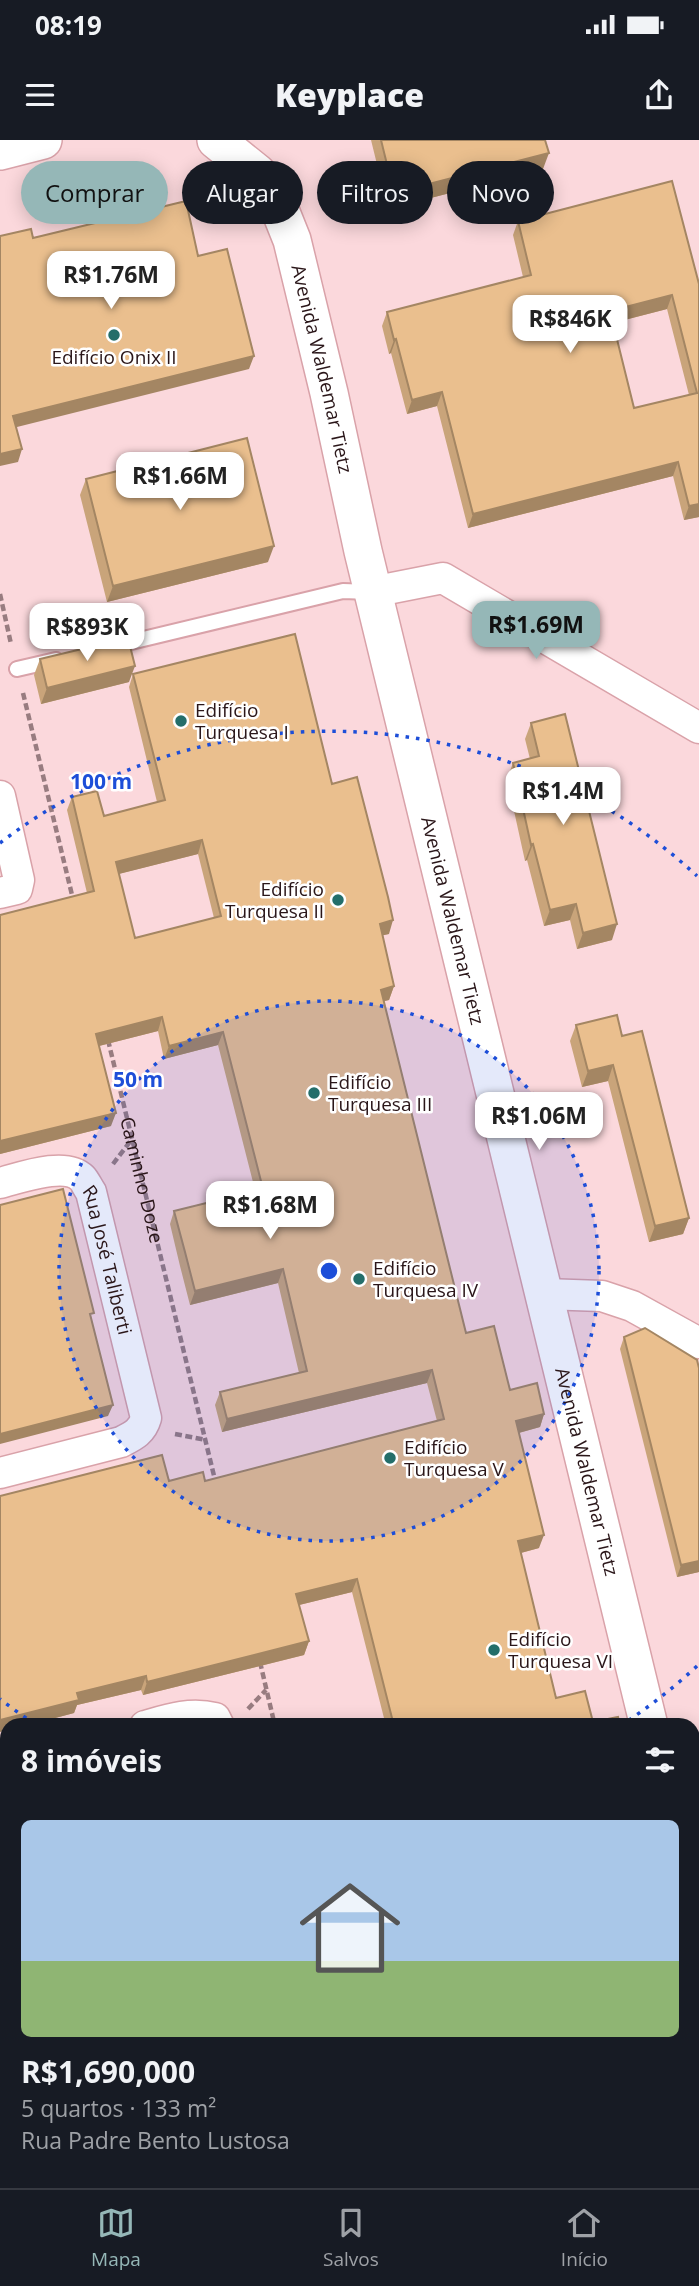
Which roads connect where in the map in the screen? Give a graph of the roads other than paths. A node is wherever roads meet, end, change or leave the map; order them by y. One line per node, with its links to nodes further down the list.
1 (43, 140): 3 (street)
2 (216, 140): 4 (street, Avenida Waldemar Tietz)
3 (0, 151)
4 (373, 592): 5 (lane); 8 (street); 12 (street, Avenida Waldemar Tietz)
5 (99, 650)
6 (71, 656): 7 (lane)
7 (17, 669)
8 (699, 728)
9 (0, 796): 10 (street)
10 (8, 891)
11 (0, 1183): 14 (street, Rua José Taliberti)
12 (544, 1294): 13 (street); 17 (street, Avenida Waldemar Tietz)
13 (699, 1343)
14 (0, 1473)
15 (176, 1718): 16 (street)
16 (215, 1718)
17 (647, 1718)

